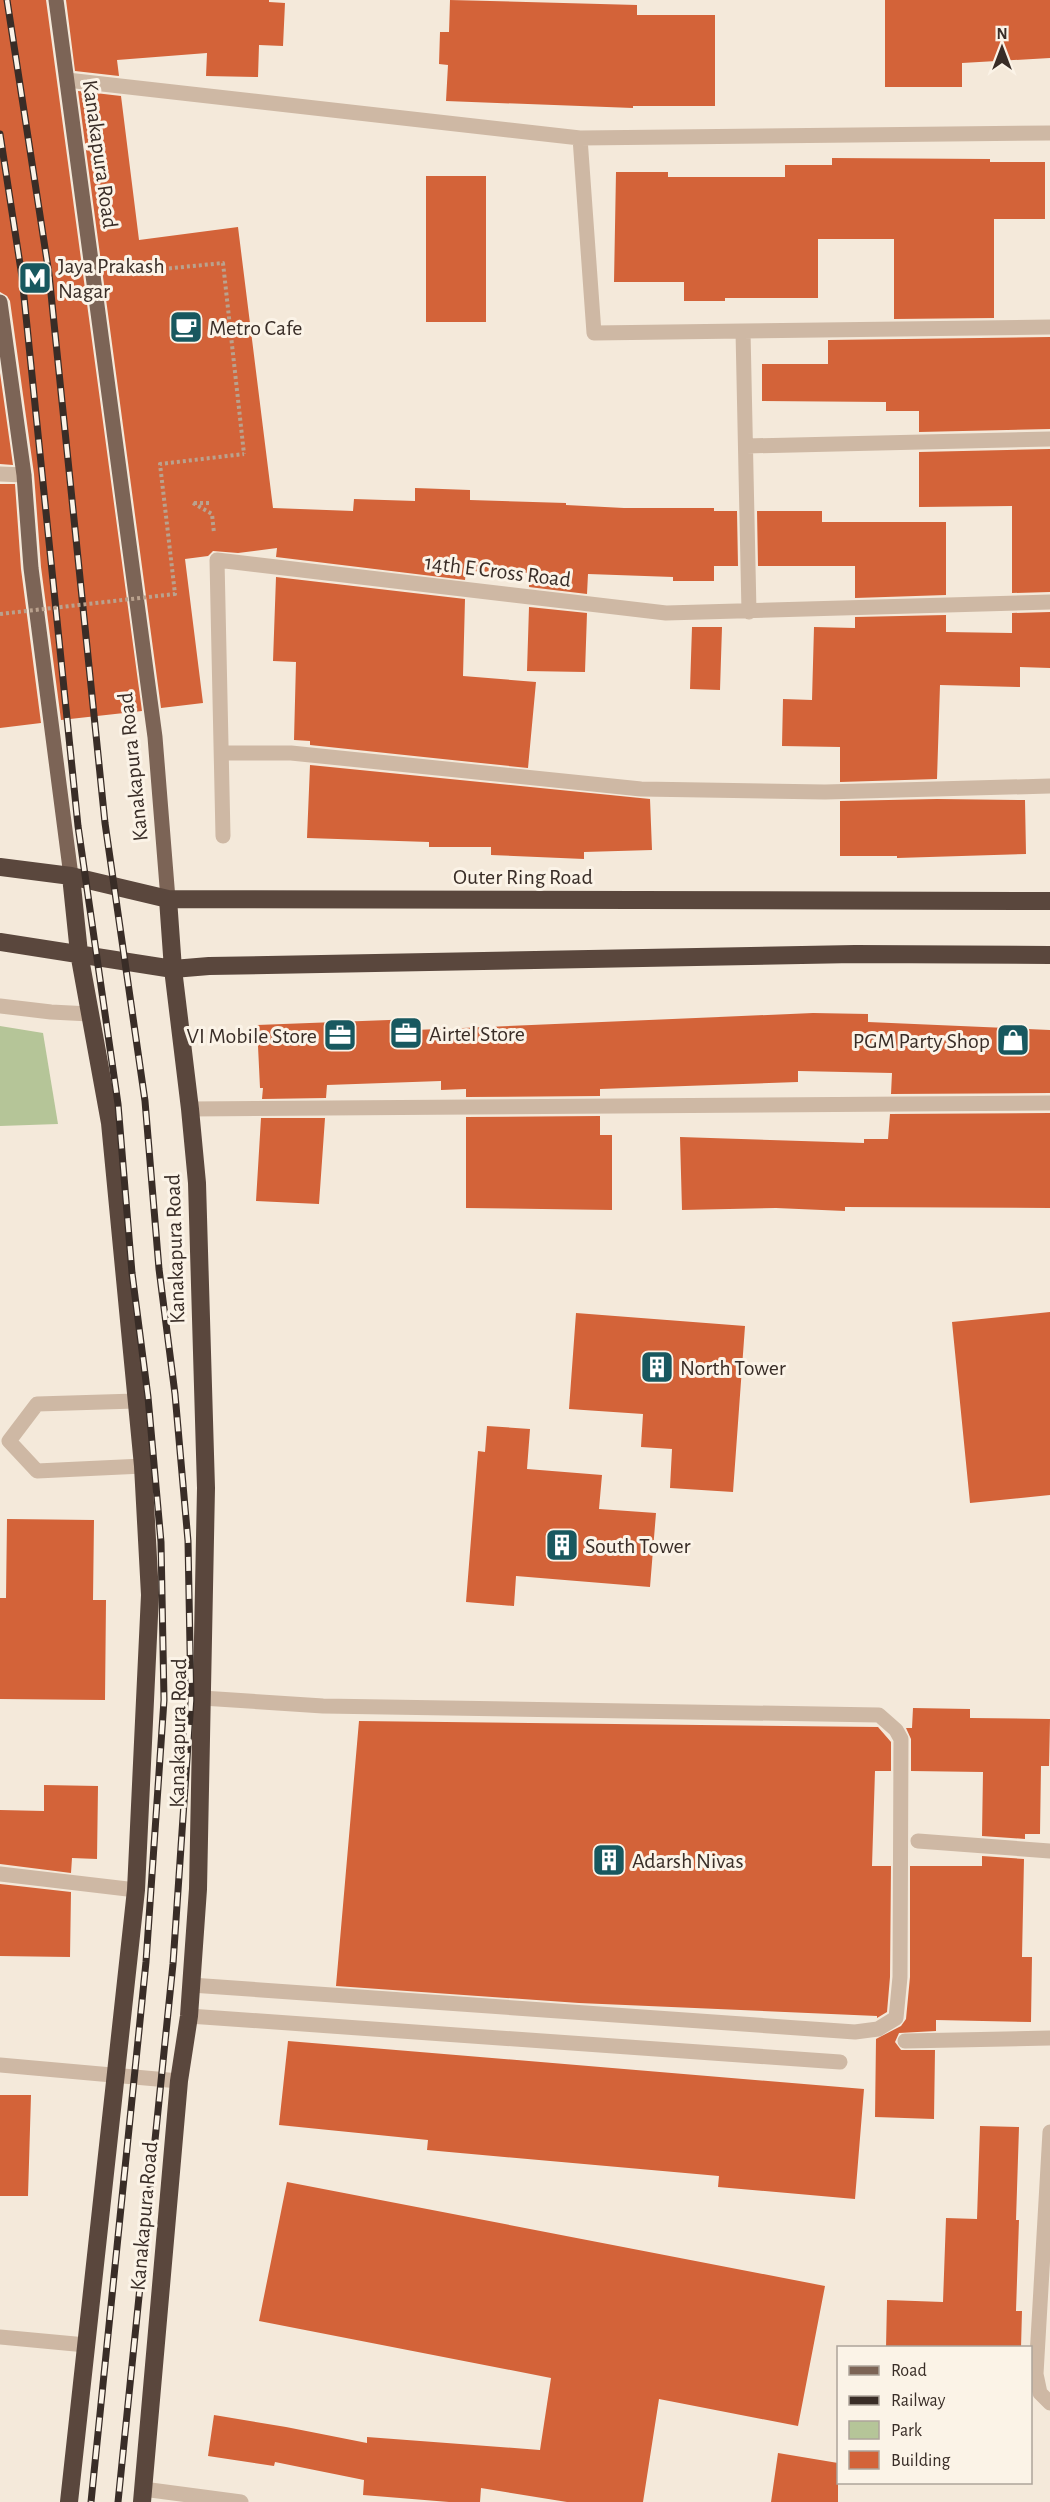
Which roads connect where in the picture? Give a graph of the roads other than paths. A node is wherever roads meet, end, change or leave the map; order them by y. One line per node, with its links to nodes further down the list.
1 (56, 0): 2 (main road, Kanakapura Road)
2 (67, 80): 4 (street); 19 (main road, Kanakapura Road)
3 (1050, 133): 4 (street)
4 (580, 138): 7 (street)
5 (0, 302): 11 (main road, Kanakapura Road)
6 (1050, 327): 7 (street)
7 (743, 332): 9 (street)
8 (1050, 439): 9 (street)
9 (747, 446): 13 (street)
10 (0, 474): 11 (street)
11 (24, 475): 18 (main road, Kanakapura Road)
12 (1050, 602): 13 (street, 14th E Cross Road)
13 (749, 612): 14 (street, 14th E Cross Road)
14 (222, 753): 15 (street); 16 (street)
15 (1050, 786)
16 (223, 836)
17 (0, 867): 18 (highway, Outer Ring Road)
18 (71, 876): 19 (highway, Outer Ring Road); 22 (highway, Kanakapura Road)
19 (168, 899): 20 (highway, Outer Ring Road); 24 (highway, Kanakapura Road)
20 (1050, 901)
21 (0, 942): 22 (highway)
22 (79, 952): 24 (highway); 26 (highway, Kanakapura Road)
23 (1050, 955): 24 (highway)
24 (173, 969): 28 (highway, Kanakapura Road)
25 (0, 1006): 26 (street)
26 (90, 1014): 29 (highway, Kanakapura Road)
27 (1050, 1103): 28 (street)
28 (190, 1109): 32 (highway, Kanakapura Road)
29 (136, 1401): 30 (street); 31 (highway, Kanakapura Road)
30 (4, 1441): 31 (street)
31 (143, 1466): 36 (highway, Kanakapura Road)
32 (202, 1698): 37 (highway, Kanakapura Road); 37 (street)
33 (918, 1841): 34 (street)
34 (1050, 1851)
35 (0, 1874): 36 (street)
36 (136, 1890): 43 (highway, Kanakapura Road)
37 (191, 1985): 38 (highway, Kanakapura Road)
38 (189, 2016): 41 (street); 44 (highway, Kanakapura Road)
39 (1050, 2038): 40 (street)
40 (905, 2041)
41 (840, 2062)
42 (0, 2066): 43 (street)
43 (115, 2076): 44 (street); 48 (highway, Kanakapura Road)
44 (179, 2081): 50 (highway, Kanakapura Road)
45 (1050, 2132): 46 (street)
46 (1047, 2208): 49 (street)
47 (0, 2337): 48 (street)
48 (86, 2345): 51 (highway, Kanakapura Road)
49 (1050, 2403)
50 (142, 2495): 52 (street)
51 (69, 2502)
52 (240, 2502)

